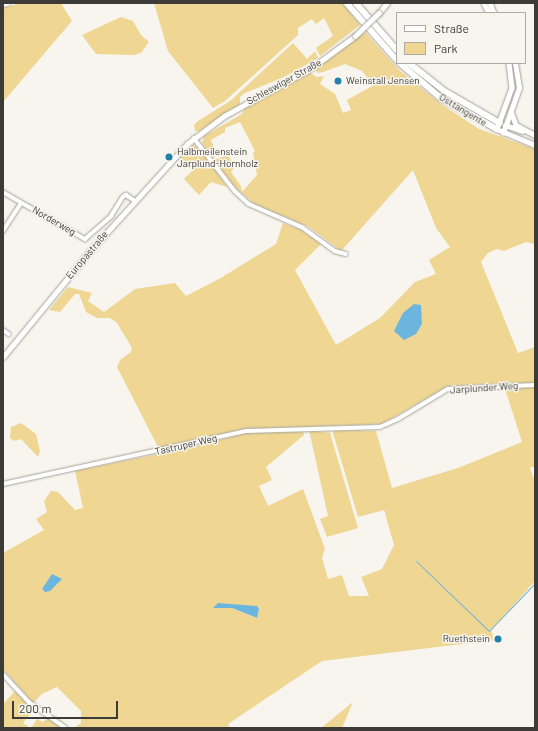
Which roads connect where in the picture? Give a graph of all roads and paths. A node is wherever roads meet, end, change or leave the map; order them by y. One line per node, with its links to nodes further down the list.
1 (7, 3): 5 (highway)
2 (356, 3): 8 (highway)
3 (387, 3): 20 (main road, Schleswiger Straße, bridge)
4 (484, 3): 7 (main road)
5 (3, 4)
6 (348, 4): 9 (highway)
7 (488, 12)
8 (396, 49)
9 (396, 59)
10 (401, 64): 17 (highway, Osttangente)
11 (410, 64): 15 (highway, Osttangente)
12 (509, 64): 15 (main road)
13 (515, 64): 14 (main road)
14 (512, 109): 16 (main road); 19 (main road)
15 (500, 123): 16 (main road, Osttangente); 17 (main road)
16 (506, 125): 18 (main road); 19 (main road, Osttangente)
17 (496, 129): 18 (main road, Osttangente)
18 (504, 133): 21 (main road, Osttangente)
19 (535, 135)
20 (194, 138): 22 (main road, Schleswiger Straße); 27 (street)
21 (535, 145)
22 (174, 156): 24 (main road, Europastraße)
23 (3, 192): 25 (street, Norderweg)
24 (134, 200): 25 (street, Norderweg); 30 (main road, Europastraße)
25 (21, 203): 26 (street)
26 (3, 231)
27 (346, 254)
28 (3, 330): 29 (street)
29 (9, 334)
30 (3, 357)
31 (535, 385): 32 (street, Jarplunder Weg)
32 (370, 428): 33 (street, Tastruper Weg)
33 (3, 484)
34 (3, 674): 35 (street)
35 (66, 728)

